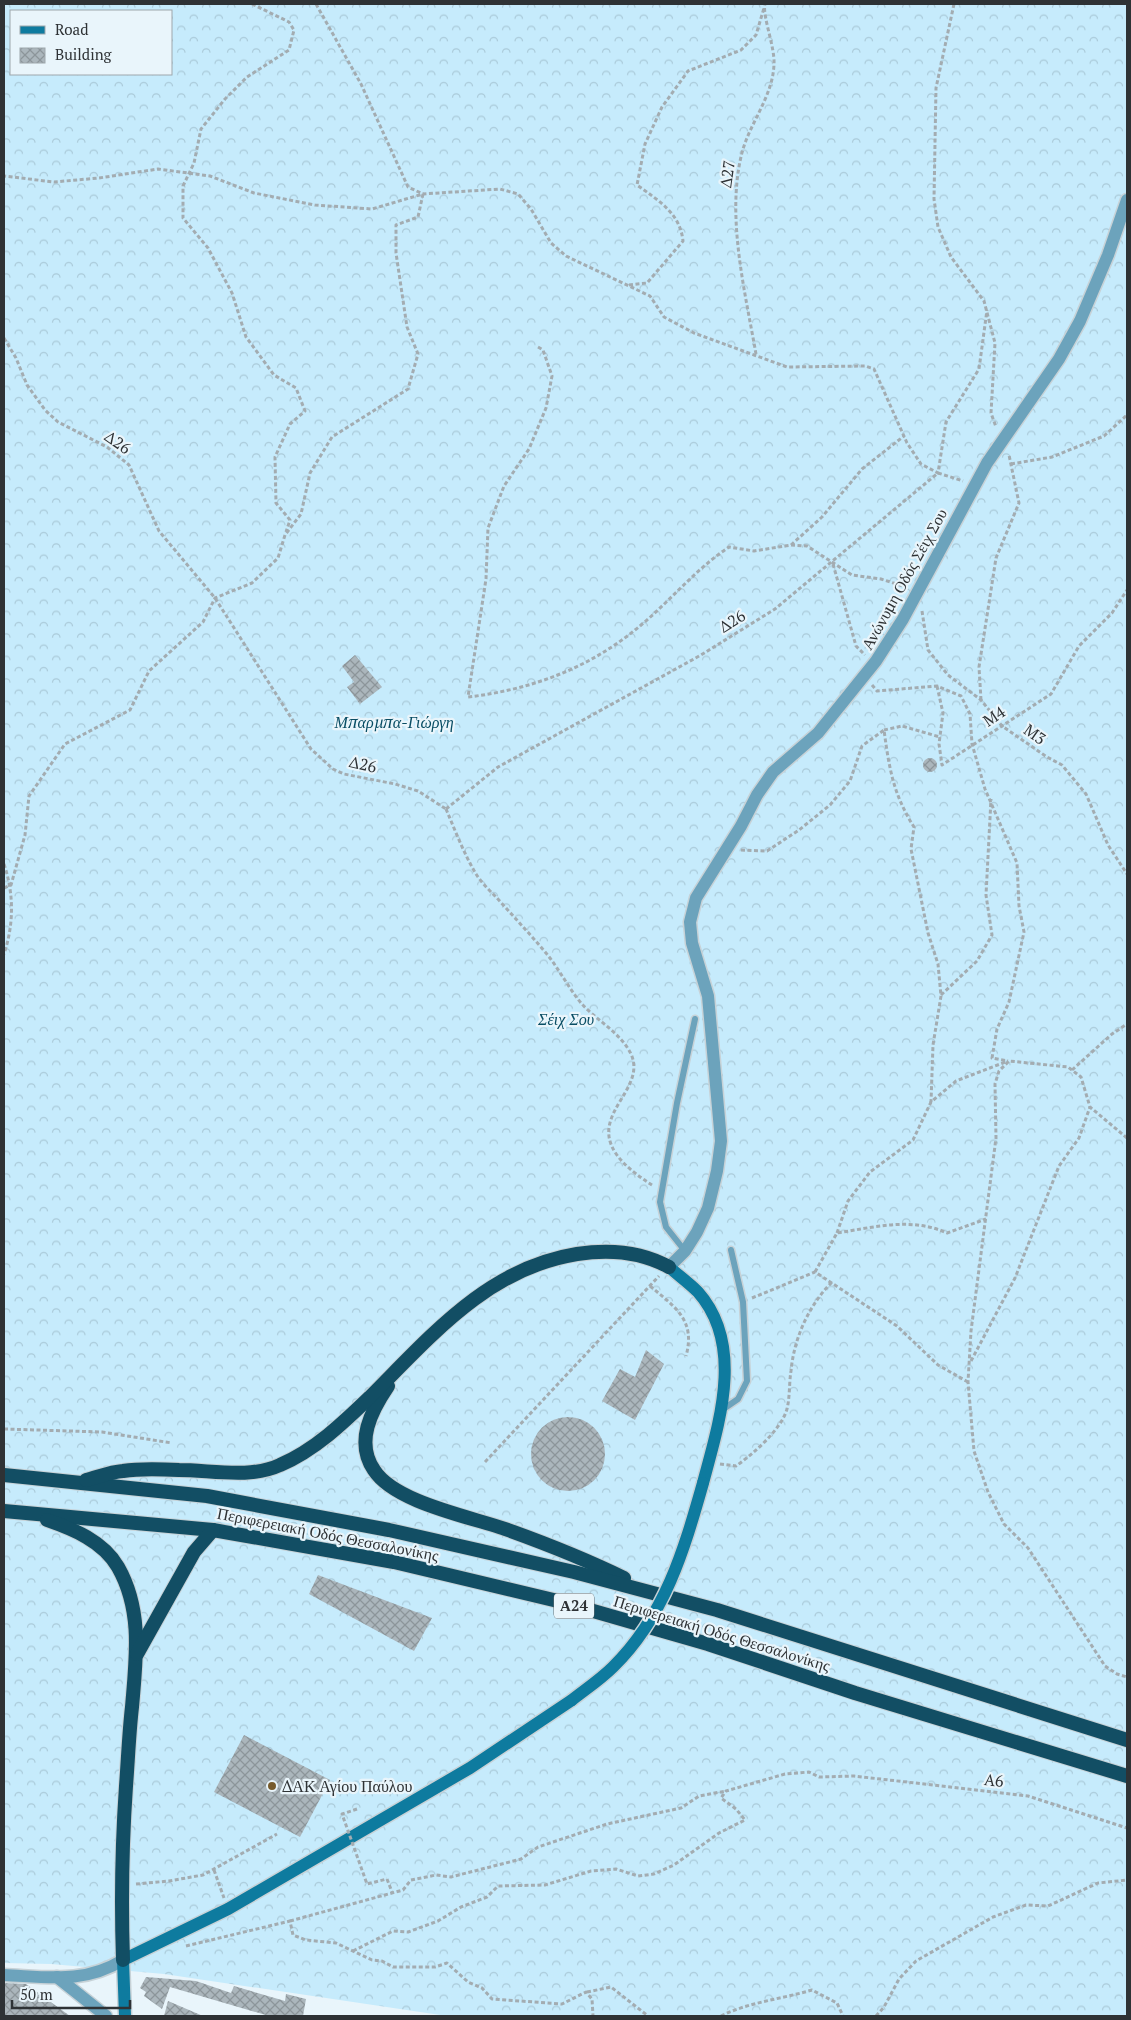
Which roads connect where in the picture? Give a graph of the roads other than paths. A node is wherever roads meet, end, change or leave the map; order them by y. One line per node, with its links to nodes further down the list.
1 (1127, 200): 4 (street, Ανώνυμη Οδός Σέιχ Σου)
2 (695, 1019): 4 (lane)
3 (731, 1250): 7 (lane)
4 (685, 1251): 5 (street, Ανώνυμη Οδός Σέιχ Σου)
5 (669, 1267): 6 (highway); 7 (main road)
6 (406, 1361): 9 (highway); 12 (highway)
7 (722, 1410): 16 (main road, bridge)
8 (4, 1475): 9 (highway, Περιφερειακή Οδός Θεσσαλονίκης / Α24)
9 (77, 1482): 12 (highway, Περιφερειακή Οδός Θεσσαλονίκης / Α24)
10 (4, 1513): 11 (highway, Περιφερειακή Οδός Θεσσαλονίκης / Α24); 13 (highway)
11 (213, 1530): 13 (highway); 15 (highway, Περιφερειακή Οδός Θεσσαλονίκης / Α24)
12 (654, 1593): 14 (highway, Περιφερειακή Οδός Θεσσαλονίκης / Α24)
13 (137, 1654): 16 (highway)
14 (1127, 1740)
15 (1127, 1776)
16 (123, 1960): 18 (street); 20 (main road)
17 (4, 1975): 18 (street)
18 (57, 1977): 19 (street)
19 (106, 2016)
20 (125, 2016)

